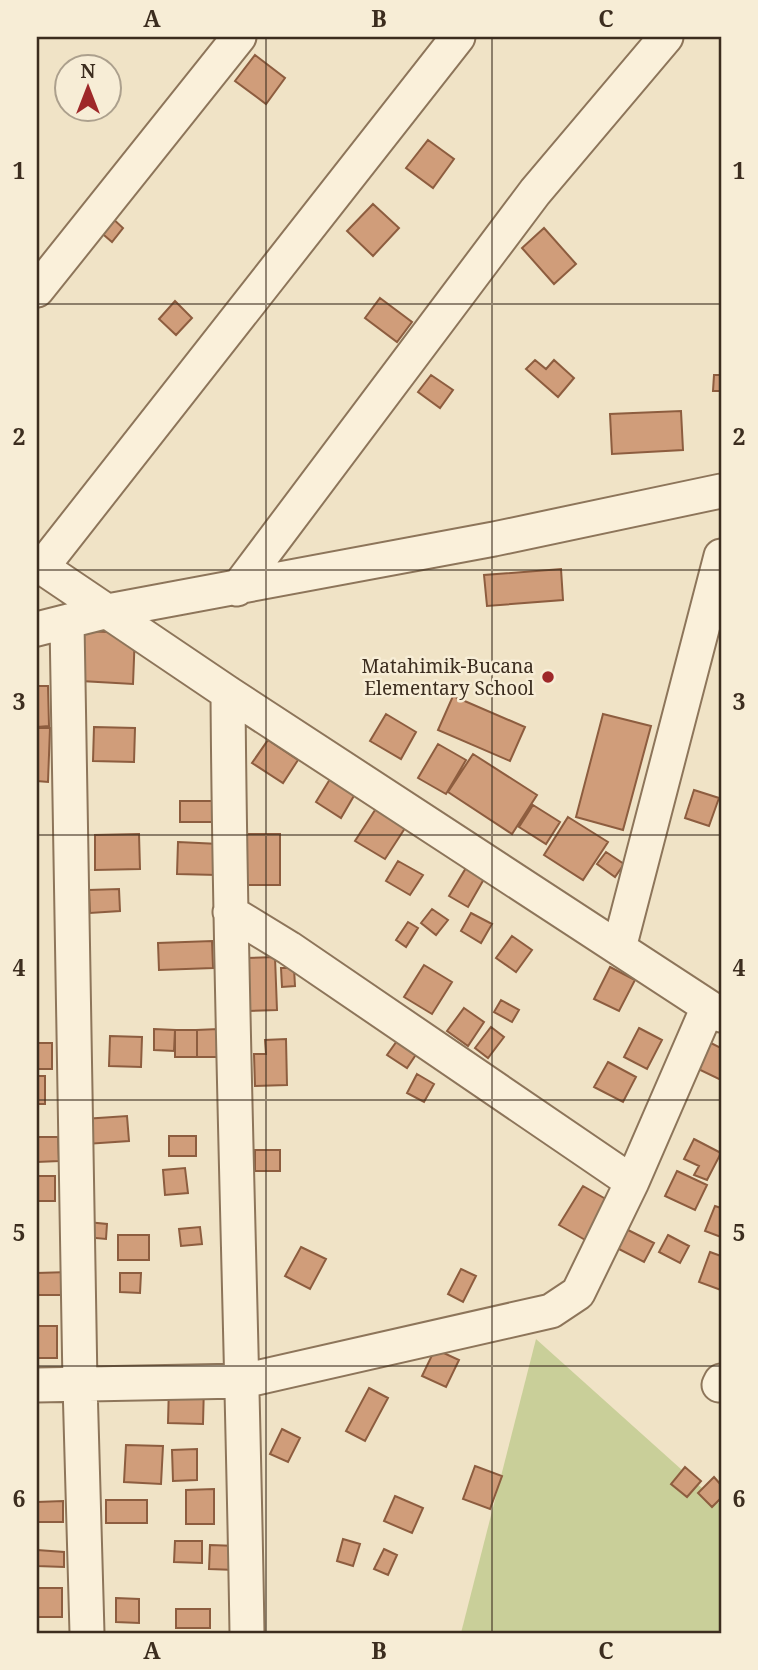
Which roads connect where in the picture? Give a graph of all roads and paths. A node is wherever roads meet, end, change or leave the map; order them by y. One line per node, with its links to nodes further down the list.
1 (239, 37): 4 (street)
2 (457, 37): 7 (street)
3 (666, 37): 8 (street)
4 (37, 290)
5 (721, 491): 8 (street)
6 (721, 556): 13 (street)
7 (39, 566): 9 (street)
8 (237, 589): 9 (street)
9 (108, 611): 10 (street); 11 (street)
10 (52, 626): 17 (street)
11 (228, 693): 12 (street); 13 (street)
12 (230, 912): 15 (street); 16 (street)
13 (620, 948): 14 (street)
14 (715, 1011): 15 (street)
15 (632, 1182): 16 (street)
16 (243, 1381): 17 (street); 20 (street)
17 (80, 1384): 18 (street); 19 (street)
18 (37, 1385)
19 (88, 1633)
20 (247, 1633)

